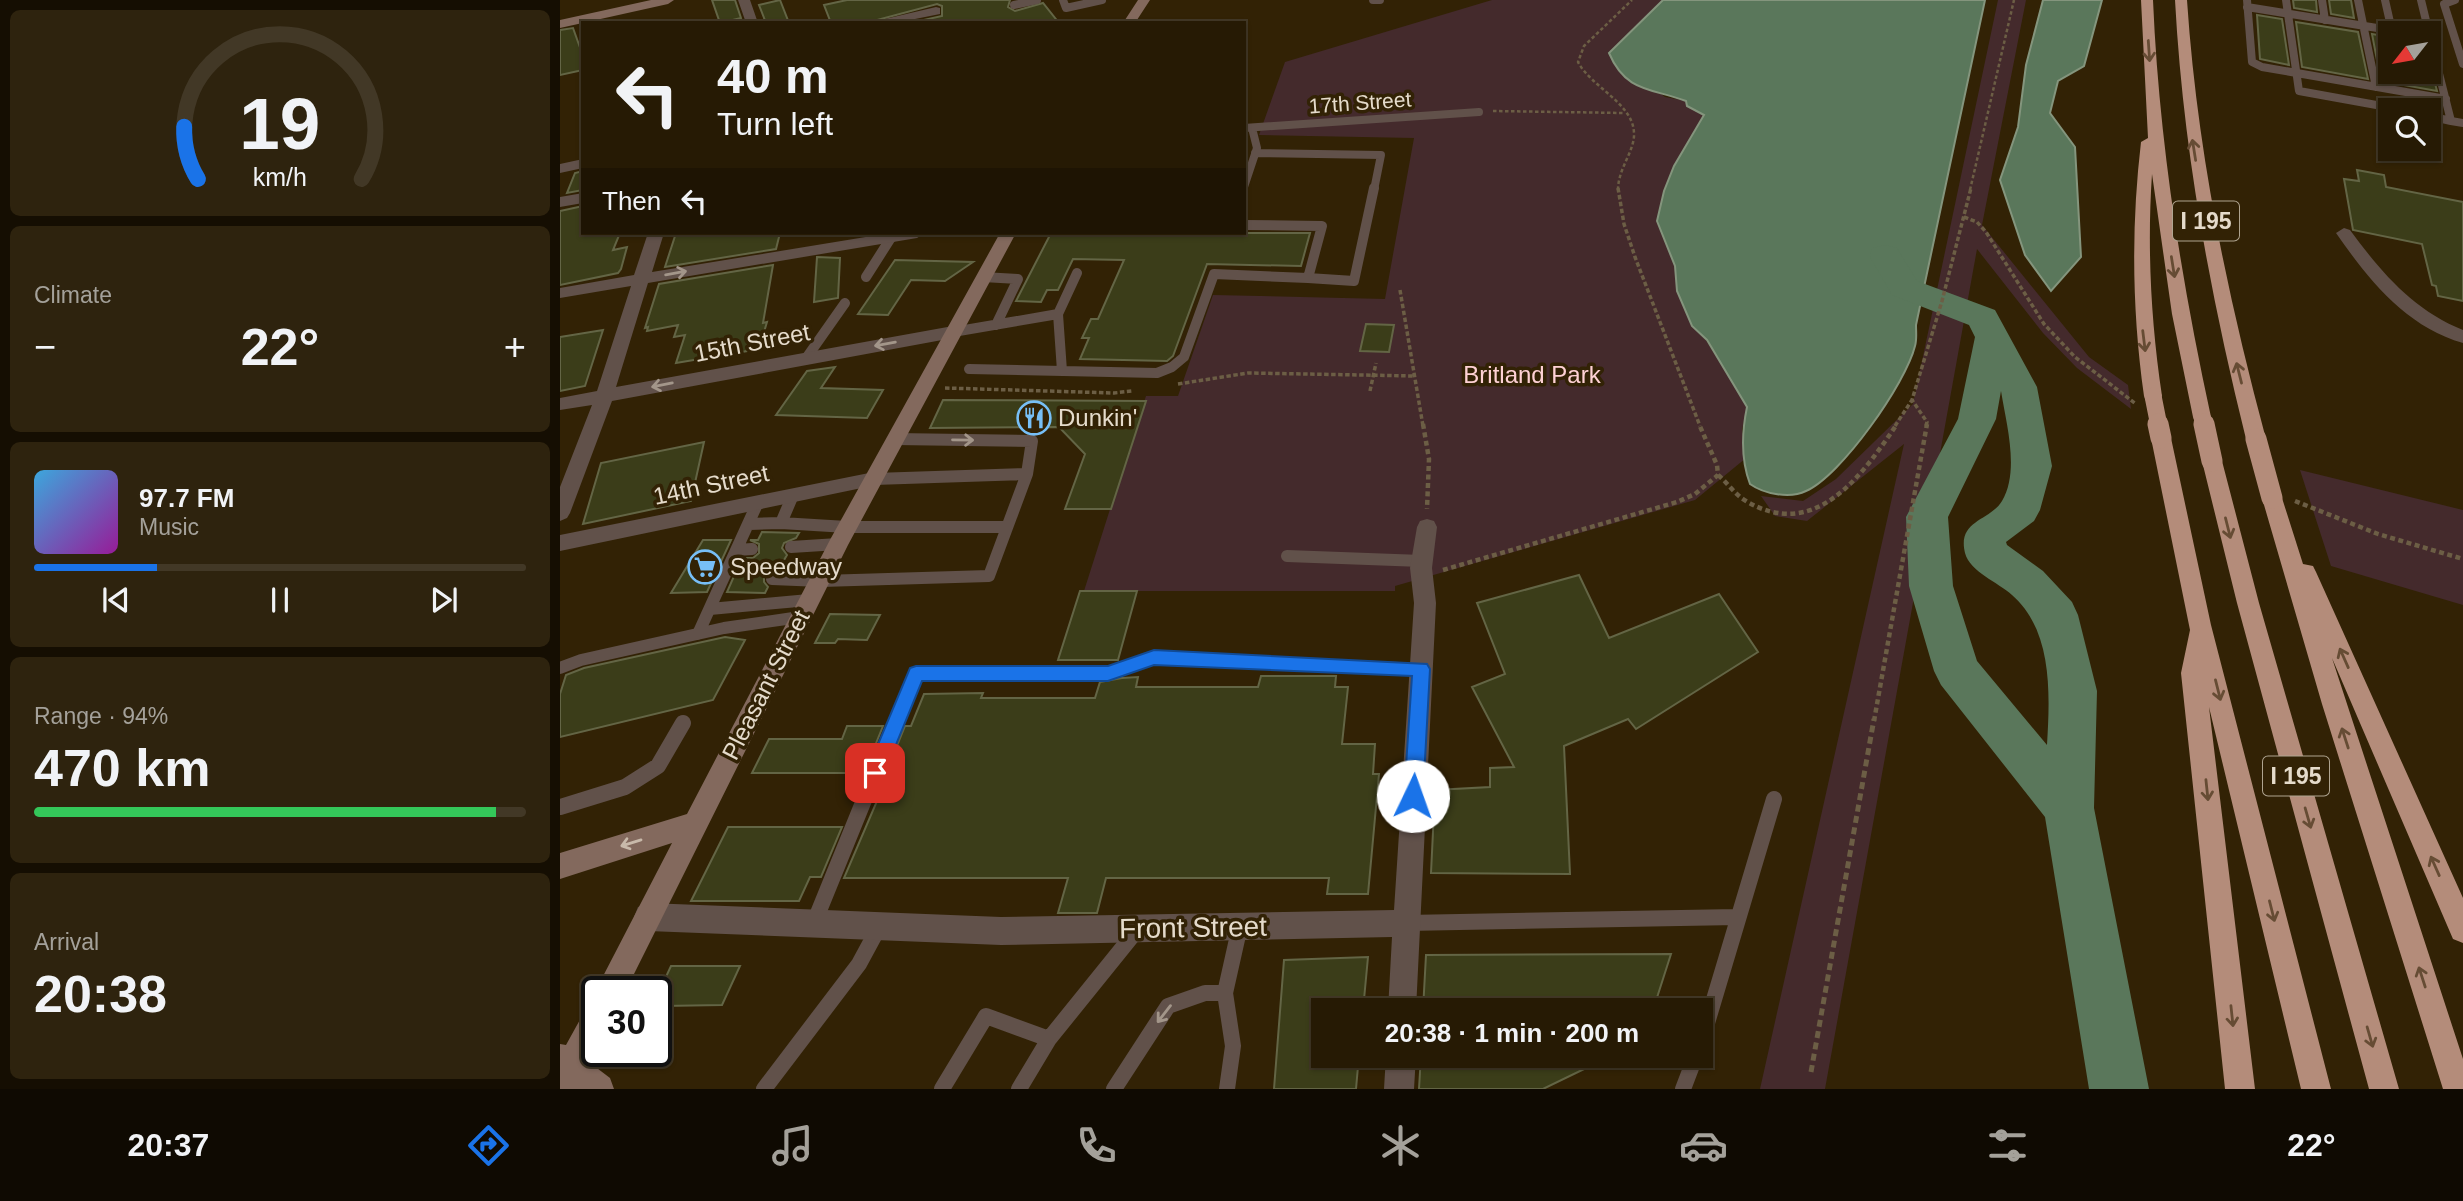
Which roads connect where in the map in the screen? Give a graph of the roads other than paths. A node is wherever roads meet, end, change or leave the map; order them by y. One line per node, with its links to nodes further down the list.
1 (668, 0): 17 (main road)
2 (744, 0): 23 (street)
3 (1037, 0): 19 (lane)
4 (1063, 0): 5 (lane)
5 (1102, 0)
6 (1144, 0): 25 (main road)
7 (1373, 0): 8 (lane)
8 (1380, 0)
9 (2147, 0): 36 (highway, I 195, one-way to 36)
10 (2181, 0): 74 (highway, I 195, one-way to 10, bridge)
11 (2286, 0): 21 (lane)
12 (2322, 0): 22 (lane)
13 (2358, 0): 29 (lane)
14 (2385, 0): 26 (lane)
15 (2421, 0): 27 (lane)
16 (2455, 0): 31 (lane)
17 (647, 2): 28 (main road)
18 (2247, 4): 21 (lane); 32 (lane)
19 (1014, 5)
20 (936, 11): 24 (street)
21 (2288, 14): 22 (lane); 32 (lane)
22 (2325, 20): 29 (lane)
23 (751, 21)
24 (884, 21)
25 (1128, 21)
26 (2390, 21)
27 (2426, 21)
28 (560, 24)
29 (2364, 26): 30 (lane); 34 (lane)
30 (2378, 28)
31 (2463, 64)
32 (2296, 73): 34 (lane); 37 (lane)
33 (2441, 80): 35 (lane)
34 (2376, 87): 35 (lane)
35 (2446, 99): 40 (lane)
36 (2153, 102): 92 (highway, one-way to 92, bridge); 128 (highway, I 195, one-way to 128, bridge)
37 (2378, 106)
38 (1479, 112): 42 (lane, 17th Street)
39 (2441, 119): 40 (lane)
40 (2451, 121): 41 (lane)
41 (2463, 123)
42 (1248, 128): 43 (lane)
43 (1255, 153): 46 (lane); 57 (lane)
44 (581, 164): 45 (street)
45 (560, 169)
46 (1246, 181)
47 (581, 198): 48 (street)
48 (560, 202)
49 (1246, 225): 57 (lane)
50 (2344, 233): 64 (street)
51 (655, 235): 58 (street)
52 (893, 235): 55 (lane); 58 (street, one-way to 52)
53 (1007, 235): 56 (main road, Pleasant Street)
54 (1077, 273): 61 (lane)
55 (866, 277)
56 (983, 277): 62 (lane); 63 (main road, Pleasant Street)
57 (1308, 278): 67 (lane)
58 (640, 279): 59 (street); 68 (street)
59 (560, 293)
60 (845, 303): 65 (lane)
61 (1058, 314): 62 (lane); 67 (lane)
62 (996, 325): 63 (lane)
63 (953, 332): 65 (street, 15th Street, one-way to 65); 70 (main road, Pleasant Street)
64 (2463, 337)
65 (807, 357): 68 (street, 15th Street, one-way to 68)
66 (969, 369): 67 (lane)
67 (1062, 371)
68 (604, 397): 69 (street, 15th Street); 76 (street)
69 (560, 404)
70 (895, 439): 71 (lane, one-way to 71); 72 (main road, Pleasant Street)
71 (1027, 474): 72 (lane); 79 (lane)
72 (874, 479): 73 (street, 14th Street); 81 (main road, Pleasant Street)
73 (793, 495): 75 (street, 14th Street); 77 (lane)
74 (2272, 499): 108 (highway, one-way to 74); 129 (highway, I 195, one-way to 74)
75 (758, 502): 78 (lane); 82 (street, 14th Street)
76 (560, 513)
77 (782, 523): 78 (lane); 81 (lane)
78 (750, 524): 85 (lane)
79 (1007, 527): 81 (lane); 89 (lane)
80 (1427, 527): 87 (street)
81 (843, 536): 83 (lane); 89 (main road, Pleasant Street)
82 (560, 543)
83 (791, 547)
84 (752, 549): 85 (lane)
85 (737, 550): 90 (lane)
86 (1287, 556): 87 (lane)
87 (1422, 569): 95 (street)
88 (772, 579): 89 (lane)
89 (821, 581): 91 (main road, Pleasant Street)
90 (710, 609): 91 (lane); 93 (lane)
91 (804, 609): 93 (lane); 99 (main road, Pleasant Street)
92 (2200, 625): 126 (highway, one-way to 126); 127 (highway, one-way to 127)
93 (698, 634): 94 (lane)
94 (560, 668)
95 (1421, 669): 103 (lane); 104 (street)
96 (683, 723): 98 (lane)
97 (1774, 799): 102 (lane)
98 (560, 807)
99 (696, 823): 100 (main road, one-way to 100); 101 (main road, Pleasant Street)
100 (560, 866)
101 (648, 917): 103 (street, Front Street); 109 (main road, Pleasant Street)
102 (1737, 917): 104 (lane, Front Street); 112 (lane)
103 (814, 923): 105 (street, Front Street)
104 (1406, 923): 106 (street, Front Street); 111 (street)
105 (879, 926): 107 (street, Front Street); 119 (lane)
106 (1240, 926): 107 (street, Front Street); 110 (lane)
107 (1138, 928): 113 (lane)
108 (2463, 929)
109 (618, 976)
110 (1225, 993): 122 (lane, one-way to 122); 123 (lane)
111 (1403, 998)
112 (1713, 1008)
113 (1049, 1039): 120 (lane); 121 (lane)
114 (581, 1043): 117 (main road)
115 (1400, 1068): 124 (street)
116 (1691, 1068): 125 (lane)
117 (564, 1070): 118 (main road)
118 (599, 1089)
119 (765, 1089)
120 (942, 1089)
121 (1019, 1089)
122 (1114, 1089)
123 (1227, 1089)
124 (1399, 1089)
125 (1683, 1089)
126 (2240, 1089)
127 (2316, 1089)
128 (2384, 1089)
129 (2458, 1089)

